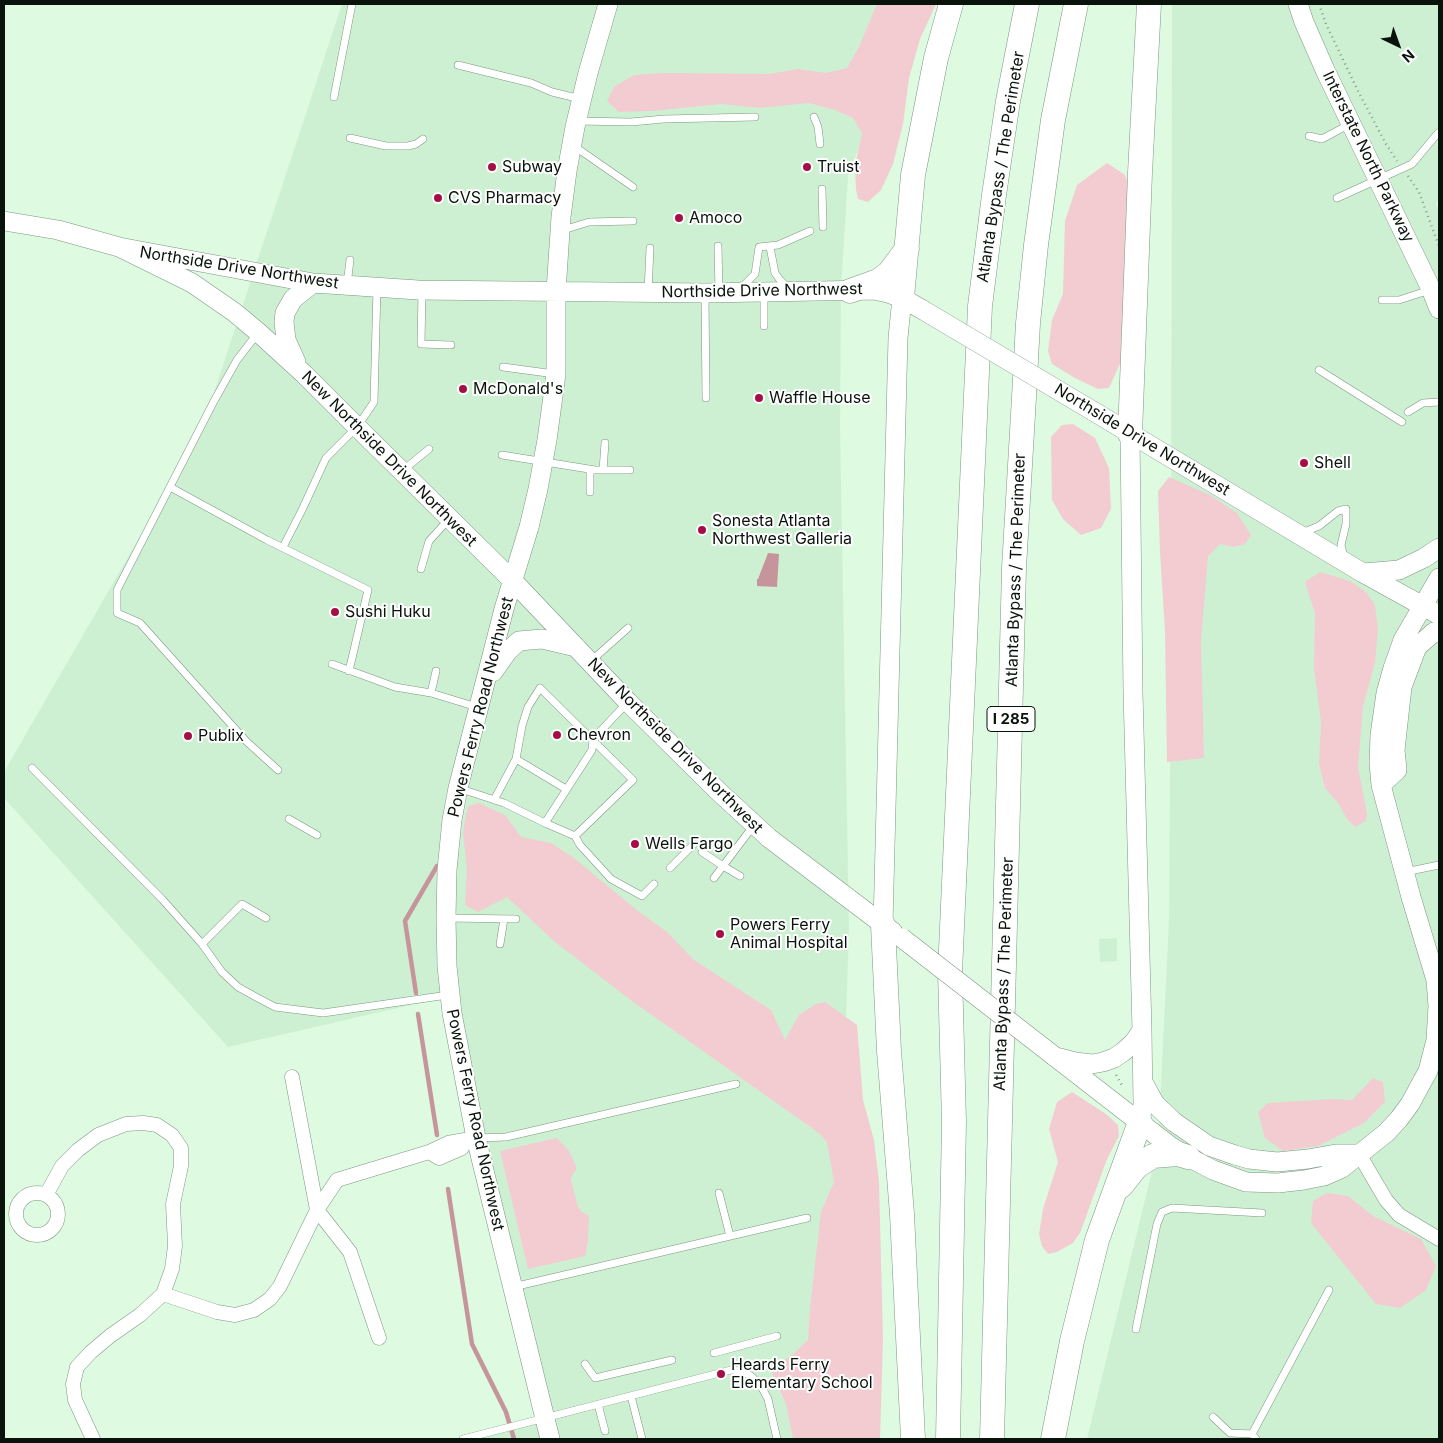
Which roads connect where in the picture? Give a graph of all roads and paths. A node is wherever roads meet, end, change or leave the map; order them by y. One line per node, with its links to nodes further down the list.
1 (352, 4): 10 (lane)
2 (608, 4): 11 (main road, Powers Ferry Road Northwest)
3 (951, 4): 37 (highway)
4 (1027, 4): 170 (highway, Atlanta Bypass / The Perimeter)
5 (1076, 4): 171 (highway, Atlanta Bypass / The Perimeter / I 285)
6 (1149, 4): 65 (highway)
7 (1298, 4): 15 (main road, Interstate North Parkway)
8 (1319, 4): 22 (path)
9 (458, 65): 11 (lane)
10 (334, 97)
11 (581, 99): 14 (main road, Powers Ferry Road Northwest)
12 (756, 117): 14 (lane)
13 (814, 117): 21 (lane)
14 (576, 121): 20 (main road, Powers Ferry Road Northwest)
15 (1351, 124): 17 (lane); 23 (main road, Interstate North Parkway)
16 (1438, 133): 22 (lane)
17 (1308, 136)
18 (350, 138): 19 (lane)
19 (423, 139)
20 (572, 144): 24 (lane); 30 (main road, Powers Ferry Road Northwest)
21 (820, 144)
22 (1403, 168): 23 (lane); 33 (path)
23 (1378, 180): 26 (lane); 42 (main road, Interstate North Parkway)
24 (633, 187)
25 (822, 189): 29 (lane)
26 (1337, 198)
27 (4, 221): 34 (main road, Northside Drive Northwest)
28 (633, 221): 30 (lane)
29 (823, 228)
30 (560, 231): 44 (main road, Powers Ferry Road Northwest)
31 (810, 231): 35 (lane)
32 (718, 246): 47 (lane)
33 (1439, 246)
34 (119, 247): 39 (main road, Northside Drive Northwest); 54 (main road, New Northside Drive Northwest)
35 (770, 247): 47 (lane); 49 (lane)
36 (650, 248): 46 (lane)
37 (907, 250): 45 (highway); 50 (highway)
38 (350, 260): 40 (lane)
39 (313, 283): 40 (main road, Northside Drive Northwest); 58 (main road)
40 (347, 286): 41 (main road, Northside Drive Northwest)
41 (377, 288): 43 (main road, Northside Drive Northwest); 64 (lane)
42 (1431, 289): 51 (lane); 52 (main road, Interstate North Parkway)
43 (422, 290): 44 (main road, Northside Drive Northwest); 55 (lane)
44 (556, 291): 46 (main road, Northside Drive Northwest); 59 (main road, Powers Ferry Road Northwest)
45 (850, 291): 49 (main road, Northside Drive Northwest); 50 (main road, Northside Drive Northwest)
46 (648, 292): 47 (main road, Northside Drive Northwest)
47 (720, 293): 48 (main road, Northside Drive Northwest); 60 (lane)
48 (764, 293): 49 (main road, Northside Drive Northwest); 53 (lane)
49 (794, 293)
50 (902, 298): 65 (main road, Northside Drive Northwest, bridge); 124 (main road)
51 (1382, 300)
52 (1439, 309)
53 (764, 326)
54 (258, 332): 58 (main road, New Northside Drive Northwest); 74 (lane)
55 (450, 345)
56 (503, 367): 59 (lane)
57 (1319, 370): 63 (lane)
58 (304, 374): 64 (main road, New Northside Drive Northwest)
59 (556, 374): 69 (main road, Powers Ferry Road Northwest)
60 (706, 398)
61 (1439, 402): 62 (lane)
62 (1408, 412)
63 (1402, 422)
64 (357, 426): 73 (main road, New Northside Drive Northwest); 78 (lane)
65 (1130, 434): 77 (main road, Northside Drive Northwest); 128 (main road)
66 (605, 443): 71 (lane)
67 (429, 449): 73 (lane)
68 (502, 455): 69 (lane)
69 (543, 462): 70 (lane); 84 (main road, Powers Ferry Road Northwest)
70 (590, 470): 71 (lane); 75 (lane)
71 (603, 470): 72 (lane)
72 (630, 470)
73 (402, 472): 76 (main road, New Northside Drive Northwest)
74 (170, 487): 78 (lane); 101 (lane)
75 (590, 492)
76 (449, 519): 81 (lane); 84 (main road, New Northside Drive Northwest)
77 (1298, 534): 80 (main road, Northside Drive Northwest); 80 (lane)
78 (283, 547): 92 (lane)
79 (1439, 548): 82 (main road)
80 (1346, 562): 82 (main road, Northside Drive Northwest)
81 (421, 569)
82 (1363, 573): 85 (main road, Northside Drive Northwest)
83 (1439, 578): 85 (main road)
84 (513, 582): 89 (main road, New Northside Drive Northwest); 94 (main road, Powers Ferry Road Northwest)
85 (1422, 606): 86 (main road, Northside Drive Northwest); 102 (main road, New Northside Drive Northwest)
86 (1439, 615)
87 (628, 628): 90 (lane)
88 (1439, 633): 102 (main road)
89 (576, 647): 90 (main road, New Northside Drive Northwest); 94 (main road)
90 (590, 662): 96 (main road, New Northside Drive Northwest)
91 (332, 664): 92 (lane)
92 (349, 671): 95 (lane)
93 (436, 671): 95 (lane)
94 (485, 683): 97 (main road, Powers Ferry Road Northwest)
95 (430, 693): 97 (lane)
96 (628, 702): 98 (lane); 108 (main road, New Northside Drive Northwest)
97 (478, 707): 103 (main road, Powers Ferry Road Northwest)
98 (593, 739): 99 (lane); 104 (lane); 110 (lane)
99 (516, 759): 104 (lane); 105 (lane)
100 (32, 768): 125 (lane)
101 (278, 770)
102 (1382, 785): 116 (main road, New Northside Drive Northwest)
103 (458, 788): 105 (lane); 121 (main road, Powers Ferry Road Northwest)
104 (566, 789): 107 (lane)
105 (494, 800): 107 (lane)
106 (289, 819): 109 (lane)
107 (545, 823): 110 (lane)
108 (754, 825): 114 (lane); 124 (main road, New Northside Drive Northwest)
109 (317, 835)
110 (575, 836): 119 (lane)
111 (694, 844): 115 (lane)
112 (702, 852): 114 (lane)
113 (1439, 864): 116 (lane)
114 (723, 866): 117 (lane); 118 (lane)
115 (670, 868)
116 (1405, 872): 129 (main road, New Northside Drive Northwest)
117 (740, 876)
118 (714, 878)
119 (654, 884)
120 (266, 918): 125 (lane)
121 (446, 918): 122 (lane); 127 (main road, Powers Ferry Road Northwest)
122 (504, 919): 123 (lane); 126 (lane)
123 (516, 919)
124 (893, 932): 130 (main road, New Northside Drive Northwest, bridge); 169 (highway)
125 (202, 944): 127 (lane)
126 (500, 944)
127 (450, 995): 137 (main road, Powers Ferry Road Northwest)
128 (1142, 1030): 130 (main road); 133 (main road)
129 (1438, 1039): 138 (main road, New Northside Drive Northwest)
130 (1054, 1056): 136 (main road, New Northside Drive Northwest)
131 (1115, 1074): 135 (path)
132 (292, 1077): 143 (street)
133 (1142, 1081): 136 (main road); 138 (main road)
134 (736, 1084): 137 (lane)
135 (1124, 1088)
136 (1140, 1122): 139 (main road, New Northside Drive Northwest); 142 (highway)
137 (476, 1138): 143 (street); 148 (main road, Powers Ferry Road Northwest)
138 (1359, 1154): 139 (main road, New Northside Drive Northwest); 147 (street)
139 (1188, 1157): 142 (highway)
140 (719, 1193): 146 (lane)
141 (46, 1195): 150 (street)
142 (1108, 1206): 172 (highway)
143 (317, 1210): 150 (street); 153 (street)
144 (1262, 1213): 151 (lane)
145 (807, 1218): 146 (lane)
146 (730, 1236): 148 (lane)
147 (1439, 1239)
148 (512, 1287): 160 (main road, Powers Ferry Road Northwest)
149 (1329, 1290): 163 (lane)
150 (163, 1294): 164 (street)
151 (1136, 1329)
152 (777, 1336): 154 (lane)
153 (379, 1338)
154 (714, 1353)
155 (672, 1360): 156 (lane)
156 (585, 1364)
157 (631, 1396): 158 (lane); 167 (lane); 168 (lane)
158 (598, 1404): 160 (lane); 161 (lane)
159 (1213, 1417): 162 (lane)
160 (545, 1418): 165 (lane); 166 (main road, Powers Ferry Road Northwest)
161 (605, 1431)
162 (1230, 1436): 163 (lane)
163 (1254, 1436)
164 (93, 1439)
165 (463, 1439)
166 (550, 1439)
167 (642, 1439)
168 (777, 1439)
169 (913, 1439)
170 (948, 1439)
171 (992, 1439)
172 (1053, 1439)

